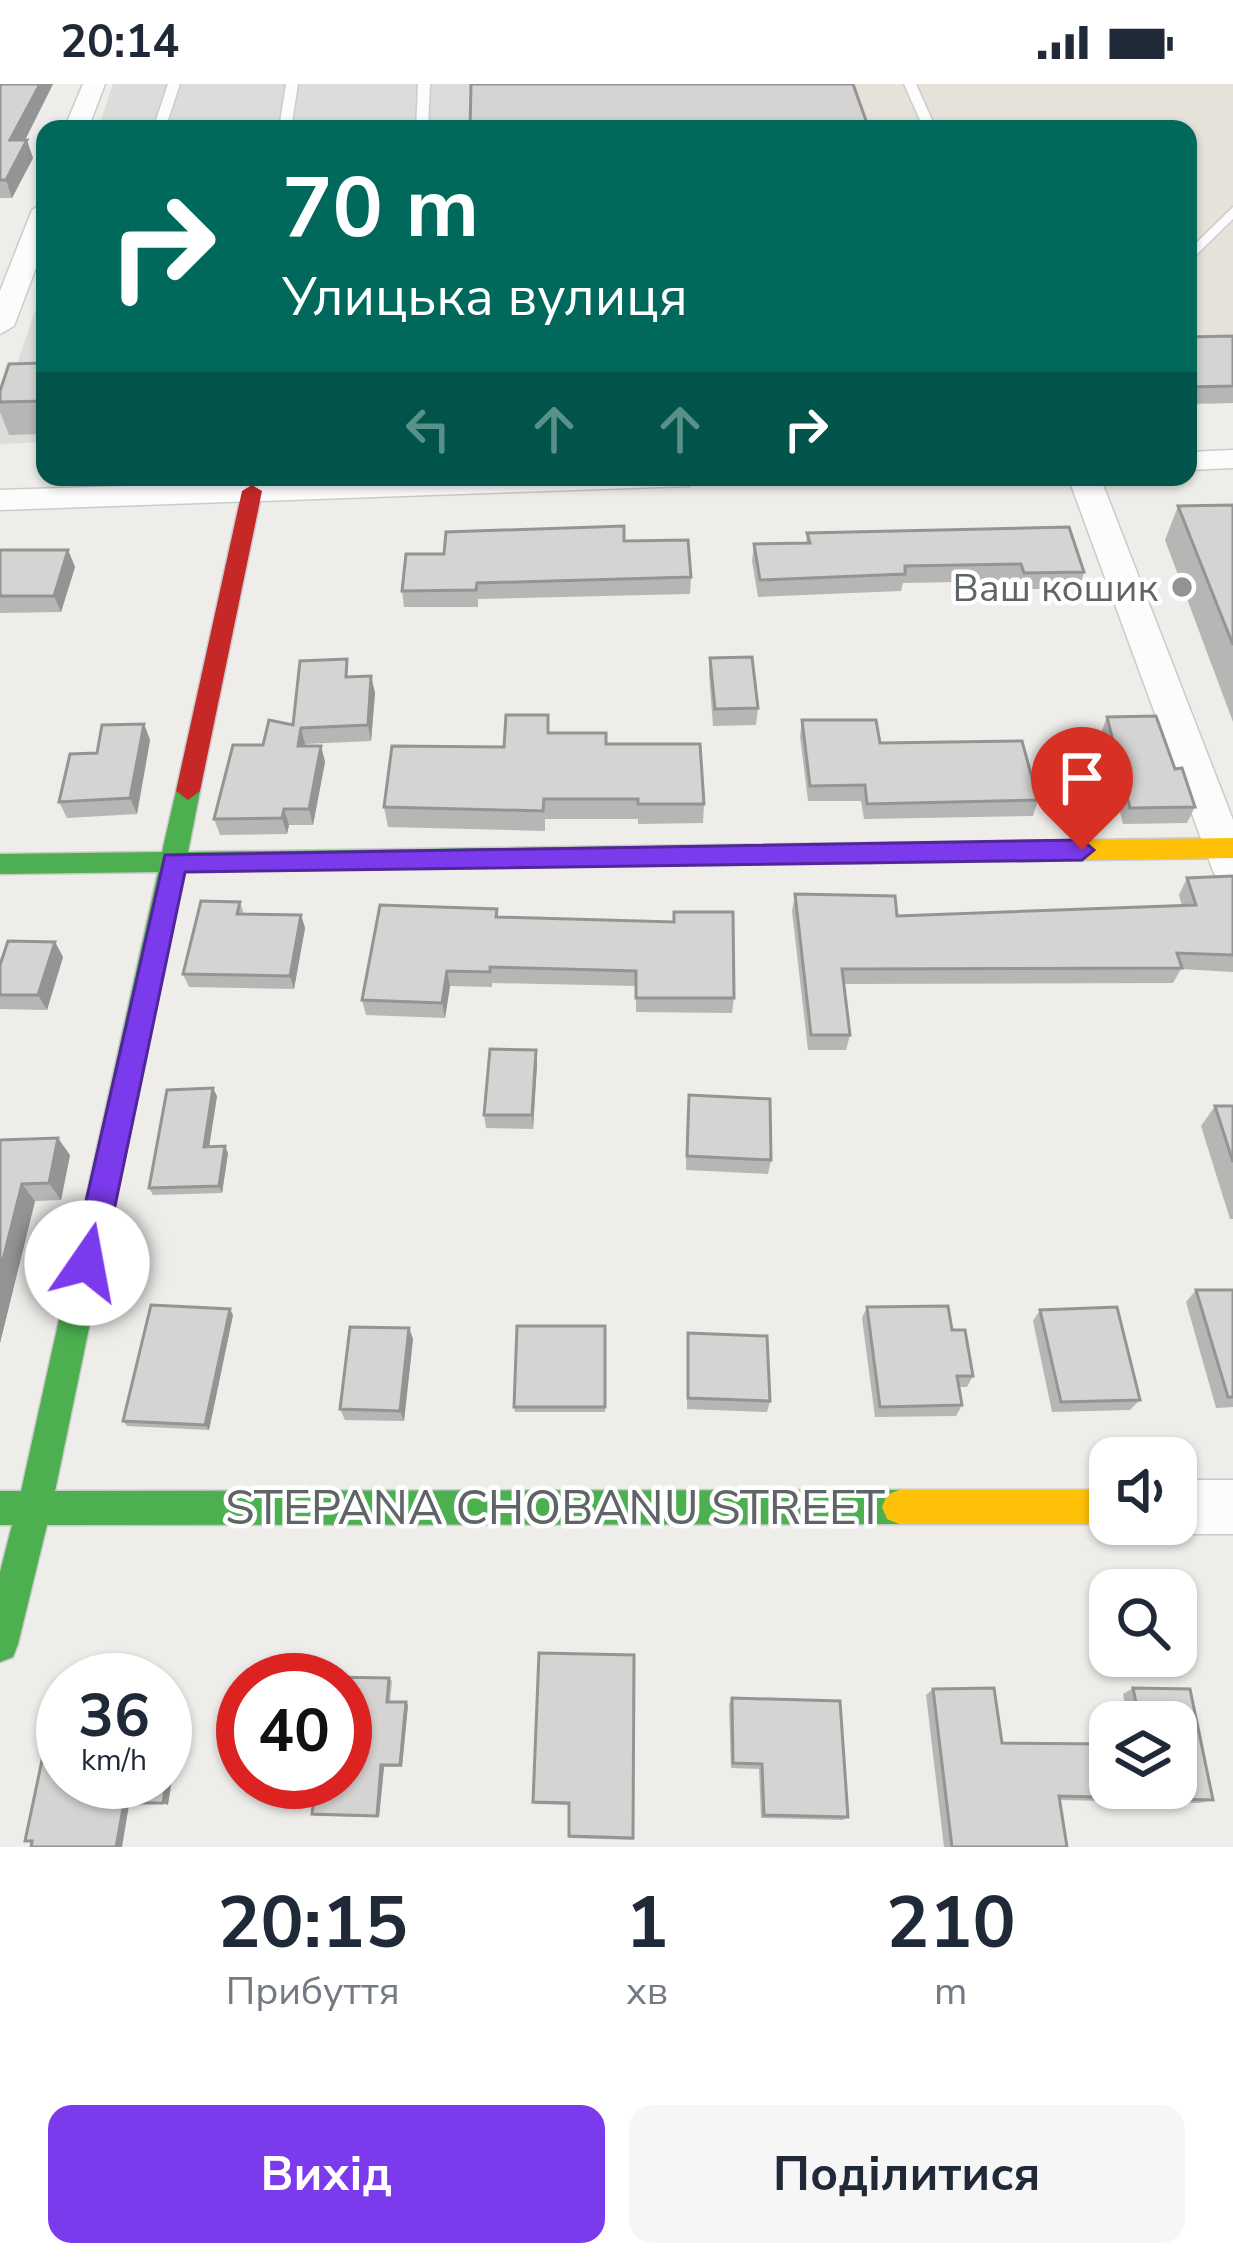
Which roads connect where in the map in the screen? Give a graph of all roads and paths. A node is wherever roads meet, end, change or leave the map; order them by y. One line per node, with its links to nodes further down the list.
1 (94, 84): 6 (street)
2 (174, 84): 7 (lane)
3 (292, 84): 8 (lane)
4 (424, 84): 9 (lane)
5 (910, 84): 10 (lane)
6 (80, 120)
7 (162, 120)
8 (286, 120)
9 (422, 120)
10 (926, 120)
11 (1233, 211): 13 (lane)
12 (36, 233): 14 (street)
13 (1197, 249)
14 (0, 326)
15 (1233, 459): 16 (street)
16 (1197, 460)
17 (350, 486): 19 (street)
18 (1087, 486): 21 (street)
19 (252, 491): 20 (street); 22 (street)
20 (0, 500)
21 (1230, 856): 22 (street)
22 (174, 862): 23 (street); 24 (street)
23 (0, 864)
24 (33, 1507): 25 (street, STEPANA CHOBANU STREET); 28 (street, STEPANA CHOBANU STREET); 29 (street)
25 (1089, 1507)
26 (1197, 1507): 27 (street)
27 (1233, 1507)
28 (0, 1508)
29 (0, 1644)

